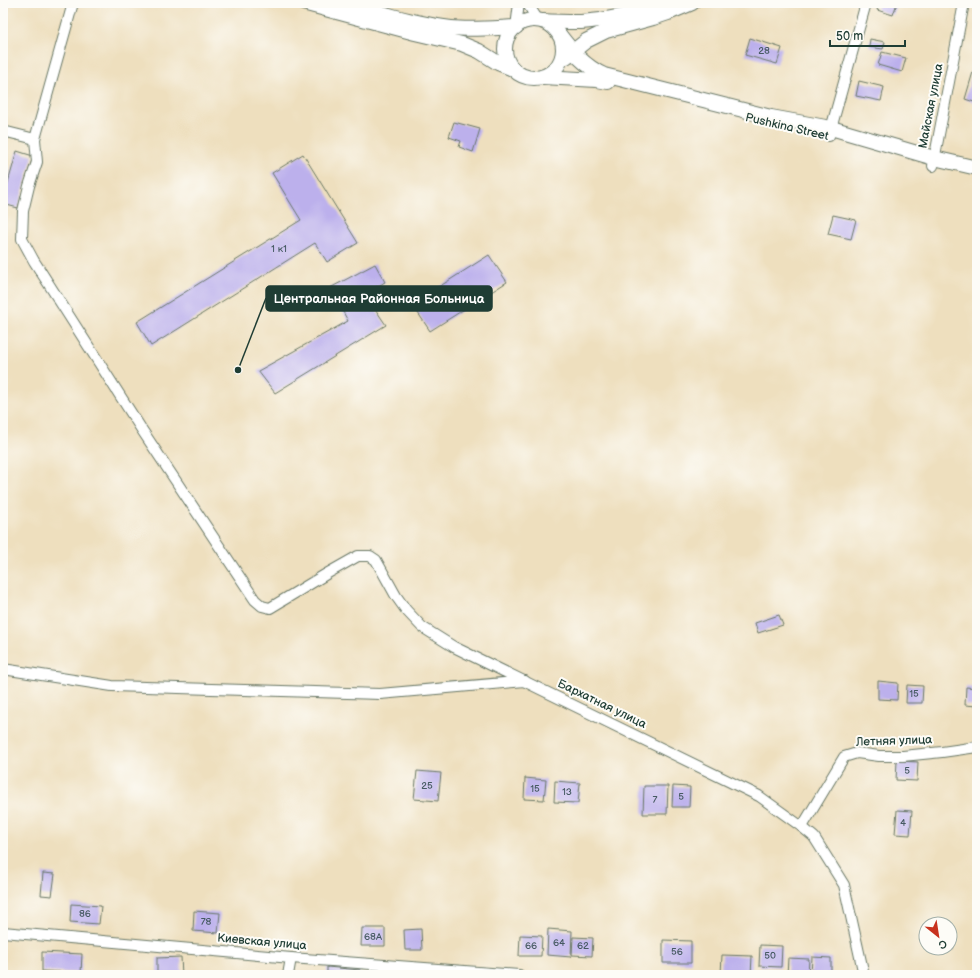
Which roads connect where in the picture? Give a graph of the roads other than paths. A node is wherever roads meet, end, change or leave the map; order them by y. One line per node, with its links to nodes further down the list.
1 (73, 3): 22 (street)
2 (304, 3): 12 (main road)
3 (345, 3): 12 (main road)
4 (519, 3): 11 (street)
5 (527, 3): 10 (street)
6 (667, 3): 10 (main road)
7 (692, 3): 14 (main road)
8 (866, 3): 21 (street)
9 (964, 3): 23 (street, Майская улица)
10 (540, 21): 11 (main road); 13 (main road)
11 (516, 27): 12 (main road); 17 (main road)
12 (417, 28): 17 (main road)
13 (559, 34): 15 (main road); 16 (main road)
14 (592, 37): 15 (main road); 18 (main road)
15 (573, 52): 16 (main road); 18 (main road)
16 (560, 63): 19 (main road)
17 (513, 69): 19 (main road)
18 (596, 75): 19 (main road, Pushkina Street); 21 (main road, Pushkina Street)
19 (543, 77)
20 (3, 131): 22 (street)
21 (830, 132): 23 (main road, Pushkina Street)
22 (35, 139): 27 (street, Бархатная улица)
23 (934, 162): 24 (main road); 25 (main road, Pushkina Street)
24 (977, 168)
25 (977, 176)
26 (3, 669): 27 (street)
27 (525, 681): 29 (street, Бархатная улица)
28 (977, 747): 29 (street, Летняя улица)
29 (802, 827): 34 (street, Бархатная улица)
30 (3, 932): 31 (street, Киевская улица)
31 (291, 958): 32 (street); 33 (street, Киевская улица)
32 (288, 975)
33 (519, 975)
34 (864, 975)

